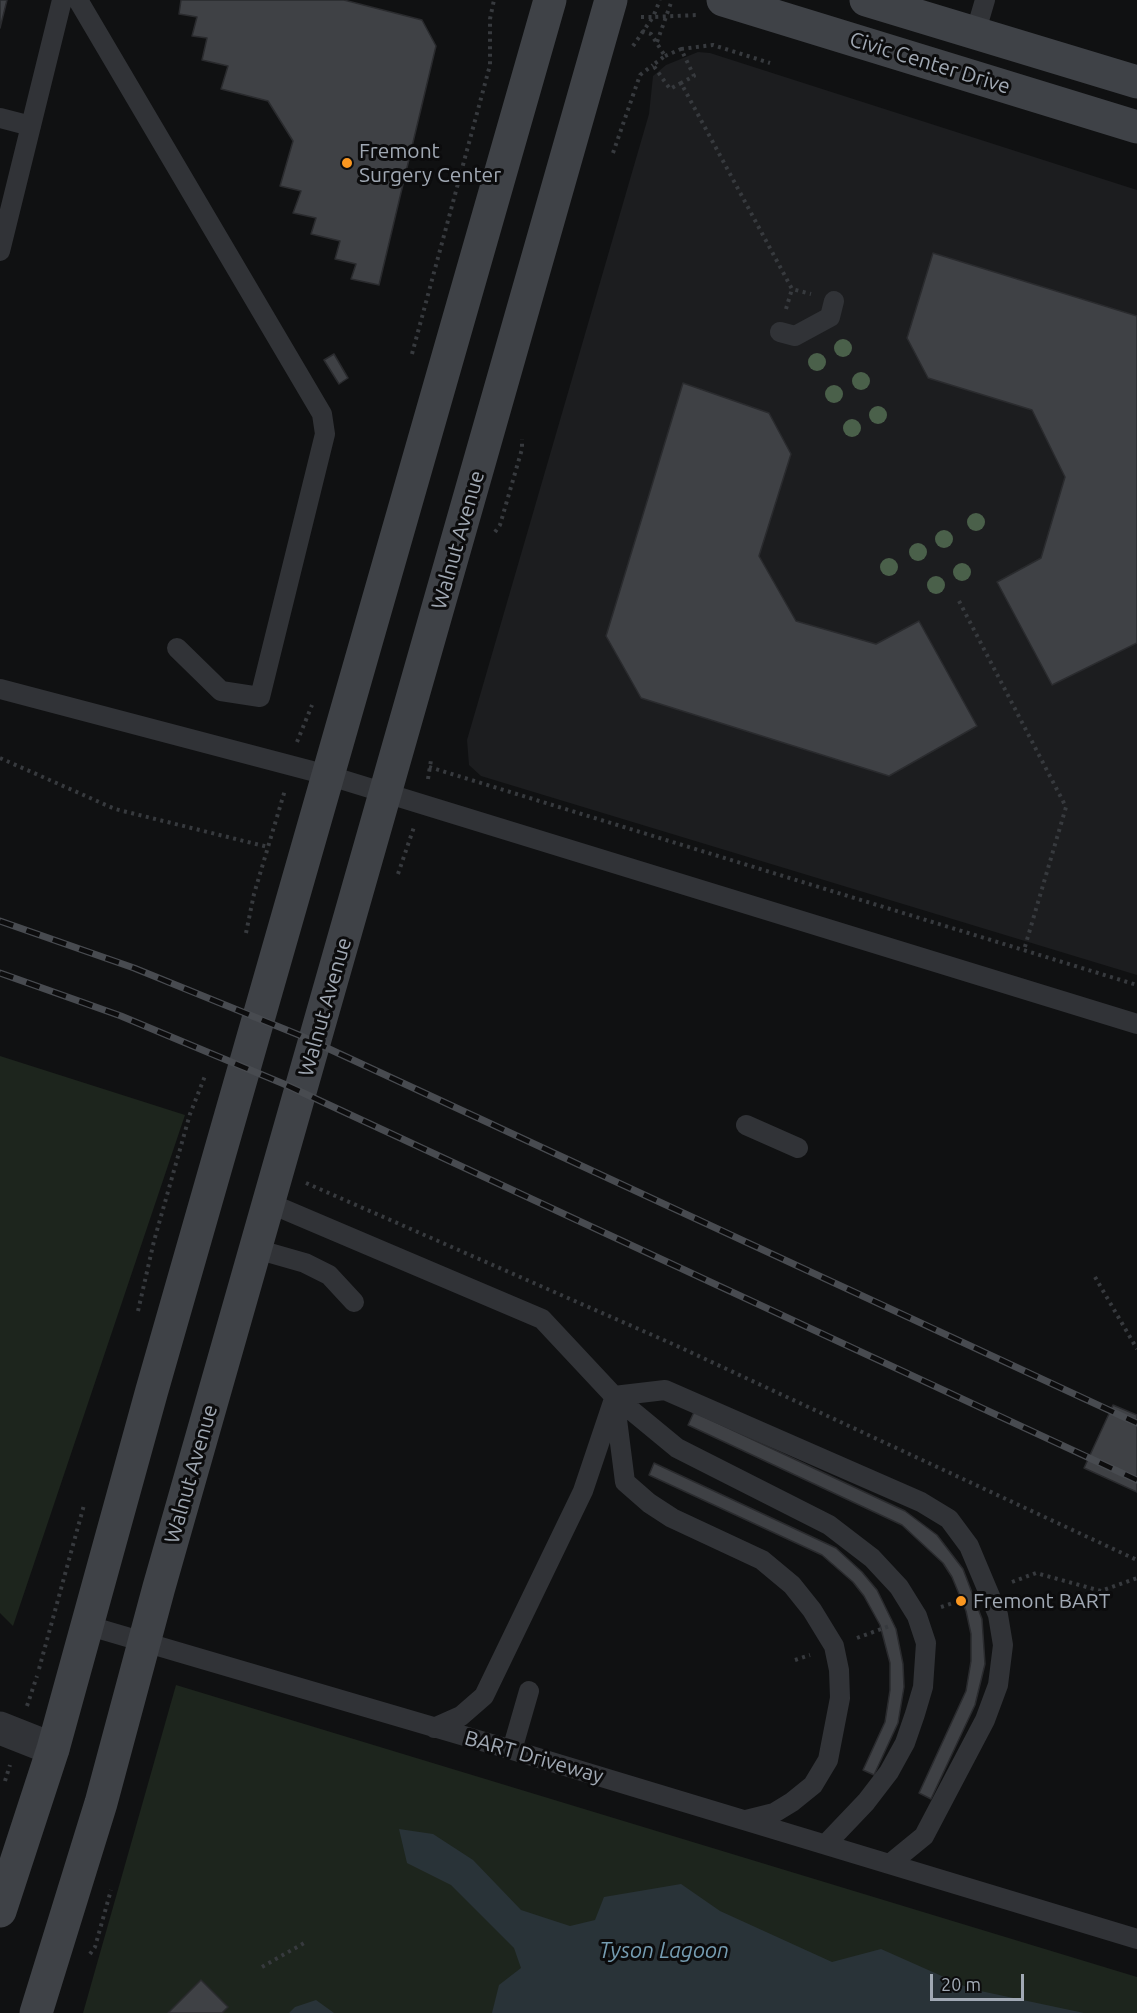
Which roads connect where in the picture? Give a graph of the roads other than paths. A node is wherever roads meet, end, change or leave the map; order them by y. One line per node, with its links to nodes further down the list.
1 (62, 0): 11 (lane)
2 (78, 0): 16 (lane)
3 (550, 0): 18 (main road)
4 (611, 0): 19 (main road, Walnut Avenue)
5 (723, 0): 12 (main road, Civic Center Drive)
6 (867, 0): 8 (main road, Civic Center Drive)
7 (985, 0): 8 (lane)
8 (975, 34): 9 (main road, Civic Center Drive)
9 (1137, 82)
10 (0, 118): 11 (lane)
11 (31, 126): 13 (lane)
12 (1137, 127)
13 (0, 251)
14 (834, 301): 15 (lane)
15 (780, 332)
16 (177, 648)
17 (0, 689): 18 (lane)
18 (327, 775): 19 (lane); 27 (main road)
19 (386, 793): 20 (lane); 23 (main road, Walnut Avenue)
20 (1137, 1024)
21 (746, 1125): 22 (lane)
22 (798, 1148)
23 (269, 1203): 24 (main road, Walnut Avenue); 26 (lane)
24 (256, 1249): 25 (lane); 28 (main road, Walnut Avenue)
25 (354, 1302)
26 (614, 1396): 30 (lane); 34 (lane); 35 (lane); 36 (lane)
27 (86, 1625): 28 (lane, BART Driveway); 32 (main road)
28 (145, 1643): 30 (lane, BART Driveway); 39 (main road, Walnut Avenue)
29 (529, 1691): 33 (lane)
30 (434, 1728): 33 (lane, BART Driveway)
31 (9, 1731): 32 (street)
32 (53, 1749): 37 (main road)
33 (512, 1750): 34 (lane, BART Driveway)
34 (745, 1820): 35 (lane, BART Driveway)
35 (826, 1844): 36 (lane, BART Driveway)
36 (891, 1863): 38 (lane, BART Driveway)
37 (0, 1911)
38 (1137, 1939)
39 (36, 2013)

